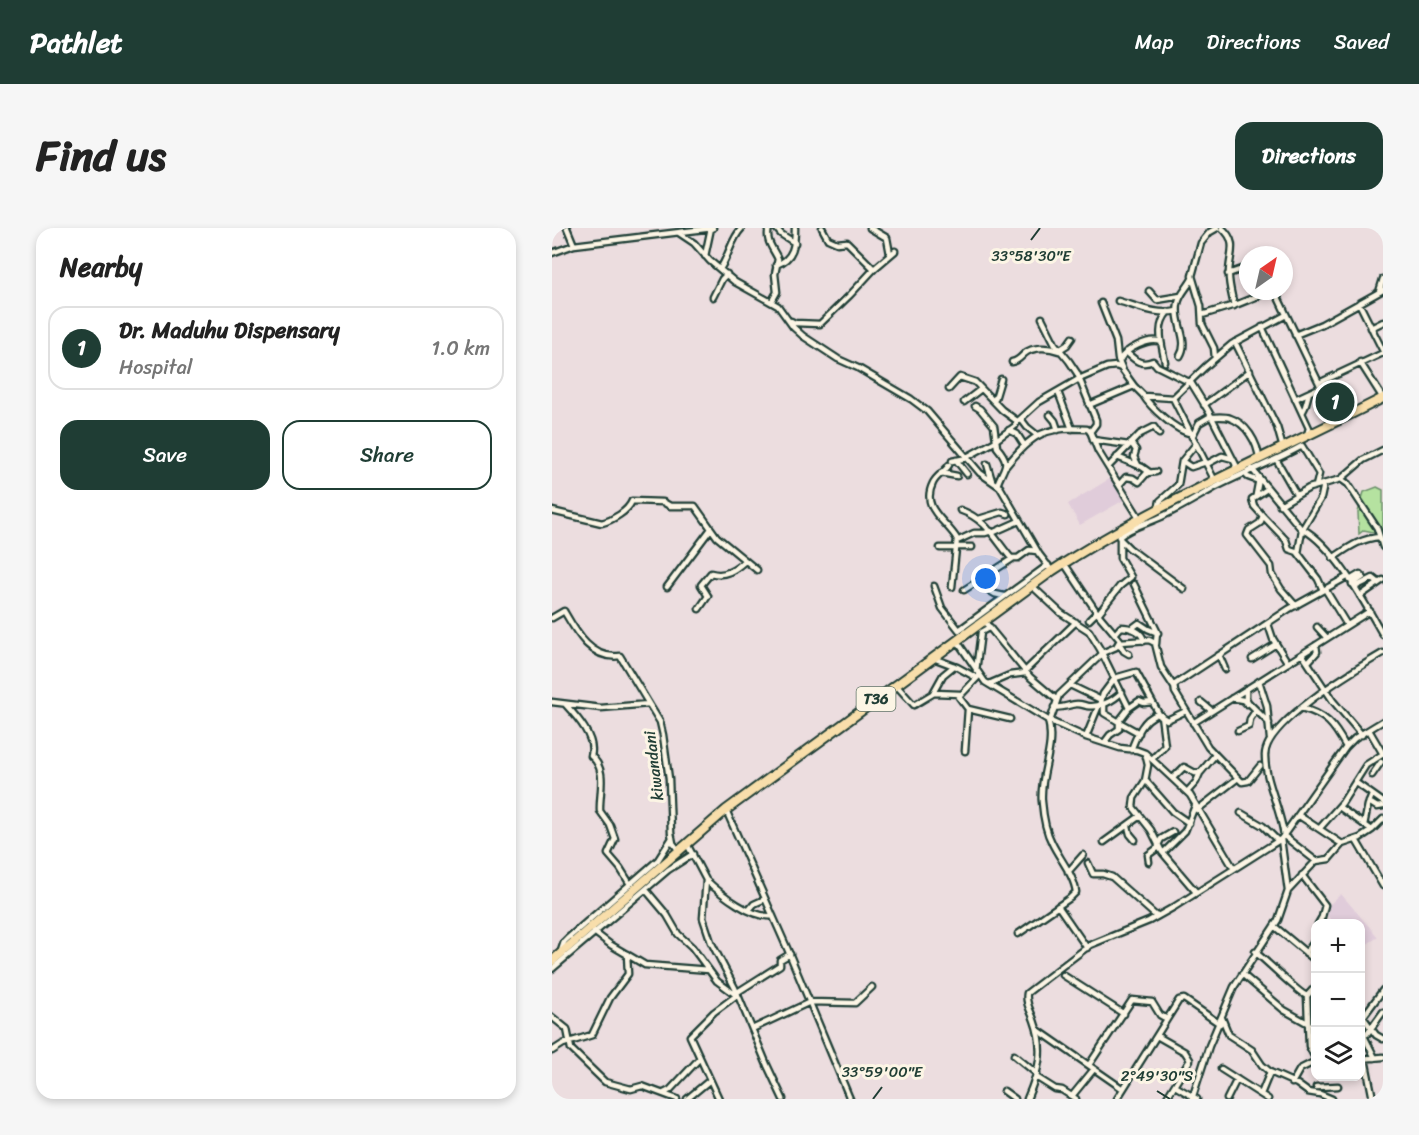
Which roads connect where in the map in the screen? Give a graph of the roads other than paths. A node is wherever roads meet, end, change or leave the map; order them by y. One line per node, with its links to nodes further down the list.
1 (567, 228): 15 (street)
2 (669, 228): 13 (street)
3 (712, 228): 12 (street); 19 (street)
4 (742, 228): 21 (street)
5 (769, 228): 20 (street)
6 (776, 228): 14 (street)
7 (795, 228): 14 (street)
8 (822, 228): 22 (street)
9 (870, 228): 18 (street)
10 (1217, 228): 26 (street)
11 (1222, 228): 25 (street)
12 (679, 233): 13 (street); 19 (street)
13 (670, 234): 15 (street)
14 (795, 243): 20 (street)
15 (574, 245): 17 (street)
16 (896, 251): 18 (street)
17 (552, 253)
18 (890, 254): 22 (street)
19 (705, 256): 21 (street)
20 (776, 265): 34 (street)
21 (720, 269): 24 (street)
22 (874, 269): 44 (street)
23 (1239, 270): 25 (street)
24 (727, 274): 31 (street); 34 (street)
25 (1228, 274): 38 (street)
26 (1192, 279): 30 (street); 41 (street)
27 (1383, 279): 29 (street)
28 (1149, 291): 30 (street)
29 (1381, 291): 37 (street)
30 (1181, 296): 39 (street)
31 (713, 297)
32 (1248, 300): 38 (street)
33 (1279, 300): 42 (street)
34 (772, 301): 44 (street)
35 (1118, 301): 40 (street)
36 (1101, 303): 60 (street)
37 (1359, 303): 47 (street); 48 (street)
38 (1234, 306): 41 (street)
39 (1177, 311): 40 (street); 55 (street)
40 (1168, 312): 50 (street)
41 (1202, 315): 56 (street)
42 (1286, 315): 46 (street); 48 (street)
43 (1042, 318): 52 (street)
44 (789, 320): 103 (street)
45 (1383, 322): 47 (street)
46 (1262, 327): 51 (street); 73 (street)
47 (1371, 328): 54 (street)
48 (1295, 335): 65 (street)
49 (1072, 338): 52 (street)
50 (1161, 342): 53 (street); 58 (street)
51 (1235, 342): 56 (street); 61 (street)
52 (1060, 351): 57 (street); 63 (street)
53 (1126, 352): 60 (street); 64 (street)
54 (1383, 352): 59 (street)
55 (1180, 356)
56 (1215, 358): 64 (street)
57 (1012, 362)
58 (1165, 362)
59 (1360, 362): 65 (street); 74 (street)
60 (1118, 364): 63 (street); 66 (street)
61 (1250, 371): 78 (street); 104 (street)
62 (1001, 379): 75 (street)
63 (1079, 379): 69 (street); 77 (street)
64 (1189, 382): 72 (street); 78 (street)
65 (1320, 385): 70 (street); 86 (street)
66 (1134, 386): 71 (street); 77 (street)
67 (949, 389): 68 (street)
68 (981, 389): 75 (street); 76 (street)
69 (1058, 392): 83 (street); 84 (street)
70 (1309, 393): 73 (street); 80 (street)
71 (1143, 395): 72 (street); 93 (street)
72 (1173, 398): 93 (street)
73 (1295, 399): 80 (street)
74 (1381, 399): 86 (highway, T36)
75 (996, 401): 83 (street)
76 (964, 402)
77 (1089, 405): 90 (street)
78 (1204, 405): 82 (street)
79 (975, 406): 97 (street)
80 (1302, 413): 94 (street)
81 (1050, 415): 85 (street)
82 (1211, 417): 93 (street); 108 (street); 109 (street)
83 (1019, 420): 88 (street); 92 (street)
84 (1067, 420): 85 (street); 87 (street)
85 (1056, 422): 89 (street)
86 (1332, 424): 94 (highway, T36)
87 (1072, 429): 89 (street); 90 (street)
88 (1009, 430): 95 (street); 97 (street)
89 (1058, 430): 92 (street)
90 (1090, 432): 98 (street)
91 (1159, 434): 99 (street)
92 (1037, 435): 96 (street)
93 (1191, 435): 100 (street)
94 (1307, 435): 101 (highway, T36)
95 (1018, 436): 96 (street); 102 (street)
96 (1031, 439): 102 (street)
97 (996, 440): 106 (street); 117 (street)
98 (1093, 440): 99 (street); 118 (street)
99 (1130, 444): 107 (street); 116 (street)
100 (1196, 444): 111 (street); 113 (street)
101 (1299, 444): 104 (highway, T36); 110 (street); 132 (street)
102 (1024, 445): 117 (street)
103 (956, 446): 106 (street); 112 (street)
104 (1283, 448): 109 (highway, T36)
105 (1383, 450): 126 (street)
106 (967, 457): 112 (street); 115 (street)
107 (1118, 457): 116 (street); 118 (street)
108 (1233, 459): 113 (street); 121 (street)
109 (1259, 459): 120 (highway, T36)
110 (1276, 459): 119 (street); 134 (street)
111 (1182, 461): 113 (street); 138 (street)
112 (953, 462): 115 (street); 124 (street)
113 (1206, 463): 128 (street)
114 (987, 464): 129 (street)
115 (974, 465): 129 (street)
116 (1138, 465): 122 (street)
117 (1006, 466): 129 (street)
118 (1108, 466): 131 (street)
119 (1252, 469): 120 (street); 127 (street)
120 (1244, 470): 121 (highway, T36); 127 (street); 148 (street)
121 (1233, 471): 128 (highway, T36)
122 (1149, 472): 123 (street); 131 (street)
123 (1156, 472)
124 (941, 473): 125 (street); 150 (street)
125 (957, 476)
126 (1341, 479): 130 (street); 149 (street)
127 (1259, 480): 133 (street); 135 (street)
128 (1215, 481): 138 (highway, T36)
129 (995, 483): 144 (street)
130 (1324, 484): 132 (street); 146 (street)
131 (1119, 485): 143 (street)
132 (1316, 486): 134 (street)
133 (1267, 489): 135 (street); 136 (street)
134 (1296, 494): 136 (street)
135 (1256, 495): 141 (street)
136 (1280, 505): 146 (street)
137 (960, 510): 142 (street)
138 (1158, 510): 143 (highway, T36)
139 (552, 511): 145 (street)
140 (1008, 514): 142 (street)
141 (1263, 516): 156 (street); 177 (street)
142 (979, 519): 147 (street)
143 (1140, 519): 148 (highway, T36)
144 (1019, 521): 147 (street); 155 (street)
145 (710, 530): 159 (street); 170 (street)
146 (1302, 530): 156 (street); 157 (street)
147 (992, 532): 150 (street); 158 (street)
148 (1119, 536): 160 (highway, T36); 172 (street); 180 (street)
149 (1380, 537): 152 (street); 157 (street)
150 (957, 541): 154 (street)
151 (972, 547): 154 (street)
152 (1383, 547)
153 (940, 548): 154 (street)
154 (957, 548): 171 (street)
155 (1037, 551): 158 (street); 161 (street)
156 (1298, 552): 174 (street)
157 (1334, 558): 165 (street)
158 (1012, 559): 166 (street)
159 (745, 561): 162 (street); 178 (street)
160 (1064, 562): 161 (highway, T36); 180 (street)
161 (1050, 568): 169 (highway, T36); 175 (street)
162 (757, 570)
163 (1361, 576): 165 (street)
164 (1381, 581): 165 (street); 176 (street)
165 (1351, 582): 174 (street); 176 (street)
166 (977, 583): 173 (street); 175 (street)
167 (1134, 584): 191 (street)
168 (934, 586): 190 (street)
169 (1032, 586): 183 (street); 184 (highway, T36)
170 (667, 587)
171 (952, 587)
172 (1184, 589)
173 (964, 590)
174 (1324, 590): 177 (street); 186 (street)
175 (1005, 596): 190 (street)
176 (1360, 596): 179 (street)
177 (1296, 606): 185 (street)
178 (699, 609)
179 (1370, 611): 186 (street); 187 (street)
180 (1098, 613): 182 (street); 192 (street)
181 (552, 618): 231 (street, kiwandani)
182 (1089, 620)
183 (1076, 622): 201 (street); 212 (street)
184 (987, 624): 190 (highway, T36); 212 (street); 213 (street)
185 (1268, 624): 199 (street); 205 (street)
186 (1347, 625): 194 (street)
187 (1382, 626): 193 (street)
188 (1317, 627): 194 (street)
189 (1131, 629): 191 (street); 192 (street); 196 (street)
190 (961, 633): 195 (highway, T36)
191 (1158, 633): 198 (street)
192 (1115, 634): 197 (street)
193 (1383, 635)
194 (1327, 638): 200 (street)
195 (957, 641): 206 (highway, T36); 213 (street)
196 (1144, 641): 197 (street); 198 (street)
197 (1120, 642): 201 (street); 203 (street)
198 (1156, 644): 219 (street)
199 (1276, 644): 207 (street); 209 (street)
200 (1316, 645): 204 (street); 208 (street)
201 (1102, 653): 214 (street); 218 (street)
202 (1383, 653): 221 (street)
203 (1129, 654)
204 (1302, 654): 208 (street); 209 (street)
205 (1219, 655): 211 (street); 219 (street)
206 (933, 658): 210 (street); 217 (highway, T36)
207 (1252, 659)
208 (1308, 662): 221 (street)
209 (1288, 663): 215 (street)
210 (954, 666): 213 (street); 223 (street)
211 (1225, 669)
212 (1026, 672): 216 (street); 226 (street)
213 (978, 675): 216 (street); 224 (street)
214 (1115, 678): 222 (street); 228 (street); 230 (street)
215 (1259, 681): 220 (street); 248 (street)
216 (989, 684): 244 (street)
217 (896, 685): 223 (street); 277 (highway, T36)
218 (1070, 685): 226 (street); 230 (street)
219 (1174, 687): 240 (street)
220 (1246, 688): 225 (street); 233 (street)
221 (1327, 690): 236 (street); 252 (street)
222 (1122, 692): 230 (street); 235 (street)
223 (933, 693): 224 (street)
224 (960, 694): 237 (street)
225 (1232, 698): 233 (street); 241 (street)
226 (1057, 700): 234 (street)
227 (553, 702): 232 (street); 238 (street)
228 (1152, 702): 235 (street); 242 (street)
229 (1201, 702): 241 (street)
230 (1101, 703): 234 (street); 246 (street); 253 (street)
231 (650, 704): 232 (street); 288 (street, kiwandani)
232 (566, 705): 307 (street)
233 (1250, 705): 239 (street)
234 (1054, 707): 244 (street)
235 (1129, 708): 246 (street)
236 (1301, 708): 254 (street); 256 (street)
237 (968, 709): 243 (street); 258 (street)
238 (553, 710)
239 (1256, 710): 248 (street); 250 (street)
240 (1186, 711): 242 (street); 247 (street)
241 (1212, 711): 247 (street)
242 (1160, 715): 251 (street); 262 (street)
243 (1010, 719)
244 (1049, 721): 253 (street); 304 (street)
245 (1383, 721): 249 (street)
246 (1119, 722): 251 (street); 255 (street)
247 (1192, 723): 261 (street)
248 (1269, 723): 254 (street)
249 (1369, 730): 252 (street); 260 (street)
250 (1238, 731)
251 (1139, 734): 257 (street)
252 (1362, 735): 256 (street)
253 (1086, 737): 255 (street)
254 (1270, 742): 289 (street)
255 (1104, 743): 257 (street)
256 (1346, 747): 279 (street)
257 (1131, 750): 259 (street)
258 (965, 751)
259 (1145, 753): 262 (street); 269 (street)
260 (1382, 754): 263 (street); 270 (street)
261 (1215, 755): 265 (street); 268 (street)
262 (1152, 759): 267 (street)
263 (1382, 764): 266 (street)
264 (1260, 766): 268 (street)
265 (1200, 772): 267 (street); 271 (street)
266 (1372, 775)
267 (1173, 778): 271 (street)
268 (1238, 778): 276 (street)
269 (1145, 780): 280 (street); 282 (street)
270 (1355, 782): 272 (street); 275 (street)
271 (1187, 792): 276 (street)
272 (1372, 795): 273 (street); 274 (street)
273 (1369, 802): 274 (street); 283 (street)
274 (1383, 804)
275 (1339, 807): 283 (street); 285 (street)
276 (1196, 808): 282 (street); 303 (street)
277 (726, 810): 293 (highway, T36); 312 (street)
278 (1241, 813): 289 (street)
279 (1298, 815): 285 (street); 289 (street)
280 (1140, 816): 284 (street); 295 (street)
281 (1383, 819): 286 (street)
282 (1190, 823): 297 (street)
283 (1364, 825): 286 (street)
284 (1128, 826): 290 (street); 292 (street)
285 (1319, 829): 294 (street)
286 (1372, 830): 291 (street)
287 (1173, 832): 295 (street)
288 (672, 838): 296 (street, kiwandani); 307 (street)
289 (1281, 839): 300 (street); 303 (street); 310 (street)
290 (1135, 840)
291 (1356, 840): 294 (street); 308 (street)
292 (1104, 842)
293 (687, 844): 296 (highway, T36); 298 (street)
294 (1342, 844): 300 (street)
295 (1159, 846): 297 (street); 301 (street)
296 (679, 851): 325 (highway, T36)
297 (1163, 853): 311 (street)
298 (693, 854): 306 (street); 309 (street)
299 (1083, 855): 304 (street)
300 (1316, 861): 305 (street)
301 (1149, 862)
302 (1088, 863): 316 (street)
303 (1234, 869): 311 (street)
304 (1068, 872): 313 (street)
305 (1302, 875): 310 (street); 317 (street)
306 (706, 880): 314 (street); 337 (street)
307 (630, 884): 325 (street)
308 (1383, 886)
309 (646, 890): 319 (street); 331 (street)
310 (1288, 891): 318 (street)
311 (1196, 892): 316 (street)
312 (765, 899): 314 (street); 315 (street)
313 (1058, 906): 320 (street); 322 (street)
314 (749, 910): 315 (street)
315 (773, 916): 327 (street)
316 (1156, 916): 322 (street)
317 (1321, 919)
318 (1274, 926): 323 (street); 324 (street)
319 (594, 932): 326 (street); 330 (street)
320 (1018, 934)
321 (1311, 946): 324 (street)
322 (1087, 948): 352 (street)
323 (1255, 952): 332 (street); 338 (street)
324 (1306, 953): 328 (street)
325 (561, 954): 329 (highway, T36)
326 (627, 954): 331 (street); 358 (street)
327 (790, 954): 337 (street); 339 (street)
328 (1311, 957)
329 (552, 961)
330 (552, 969)
331 (709, 970): 337 (street)
332 (1242, 974): 344 (street); 349 (street)
333 (1063, 975): 342 (street)
334 (872, 987): 339 (street)
335 (1383, 990): 341 (street)
336 (1311, 992): 338 (street)
337 (736, 994): 351 (street); 364 (street)
338 (1307, 996): 349 (street)
339 (810, 1002): 351 (street); 390 (street)
340 (1383, 1011): 346 (street)
341 (1365, 1012)
342 (1124, 1014): 345 (street); 367 (street)
343 (552, 1017): 358 (street)
344 (1222, 1018): 348 (street); 370 (street)
345 (1167, 1019): 348 (street); 354 (street)
346 (1381, 1019): 350 (street)
347 (1365, 1021): 350 (street)
348 (1220, 1024): 385 (street)
349 (1310, 1024): 355 (street)
350 (1372, 1028): 353 (street); 356 (street)
351 (752, 1029): 389 (street)
352 (1038, 1030): 367 (street); 371 (street)
353 (1365, 1034)
354 (1157, 1036): 376 (street); 379 (street)
355 (1309, 1036): 360 (street)
356 (1383, 1039)
357 (1365, 1040): 362 (street)
358 (570, 1042): 359 (street); 381 (street)
359 (552, 1051)
360 (1311, 1052)
361 (1014, 1055): 371 (street)
362 (1375, 1058): 363 (street); 365 (street)
363 (1383, 1058)
364 (699, 1059): 373 (street); 381 (street)
365 (1365, 1059)
366 (1311, 1064): 375 (street)
367 (1092, 1067): 379 (street); 384 (street)
368 (1365, 1067): 398 (street)
369 (1221, 1069): 372 (street)
370 (1270, 1072): 375 (street); 383 (street)
371 (1036, 1076): 384 (street); 392 (street)
372 (1237, 1079): 383 (street); 395 (street)
373 (710, 1080): 387 (street); 388 (street)
374 (1317, 1081): 378 (street)
375 (1292, 1083): 382 (street)
376 (1175, 1086): 385 (street); 394 (street)
377 (1338, 1086): 378 (street)
378 (1316, 1087): 382 (street)
379 (1123, 1089): 393 (street)
380 (1004, 1091): 391 (street)
381 (664, 1093): 386 (street)
382 (1316, 1093): 397 (street)
383 (1261, 1094): 396 (street)
384 (1074, 1098)
385 (1194, 1098)
386 (677, 1099)
387 (687, 1099)
388 (718, 1099)
389 (783, 1099)
390 (850, 1099)
391 (1015, 1099)
392 (1027, 1099)
393 (1116, 1099)
394 (1166, 1099)
395 (1227, 1099)
396 (1268, 1099)
397 (1332, 1099)
398 (1373, 1099)

